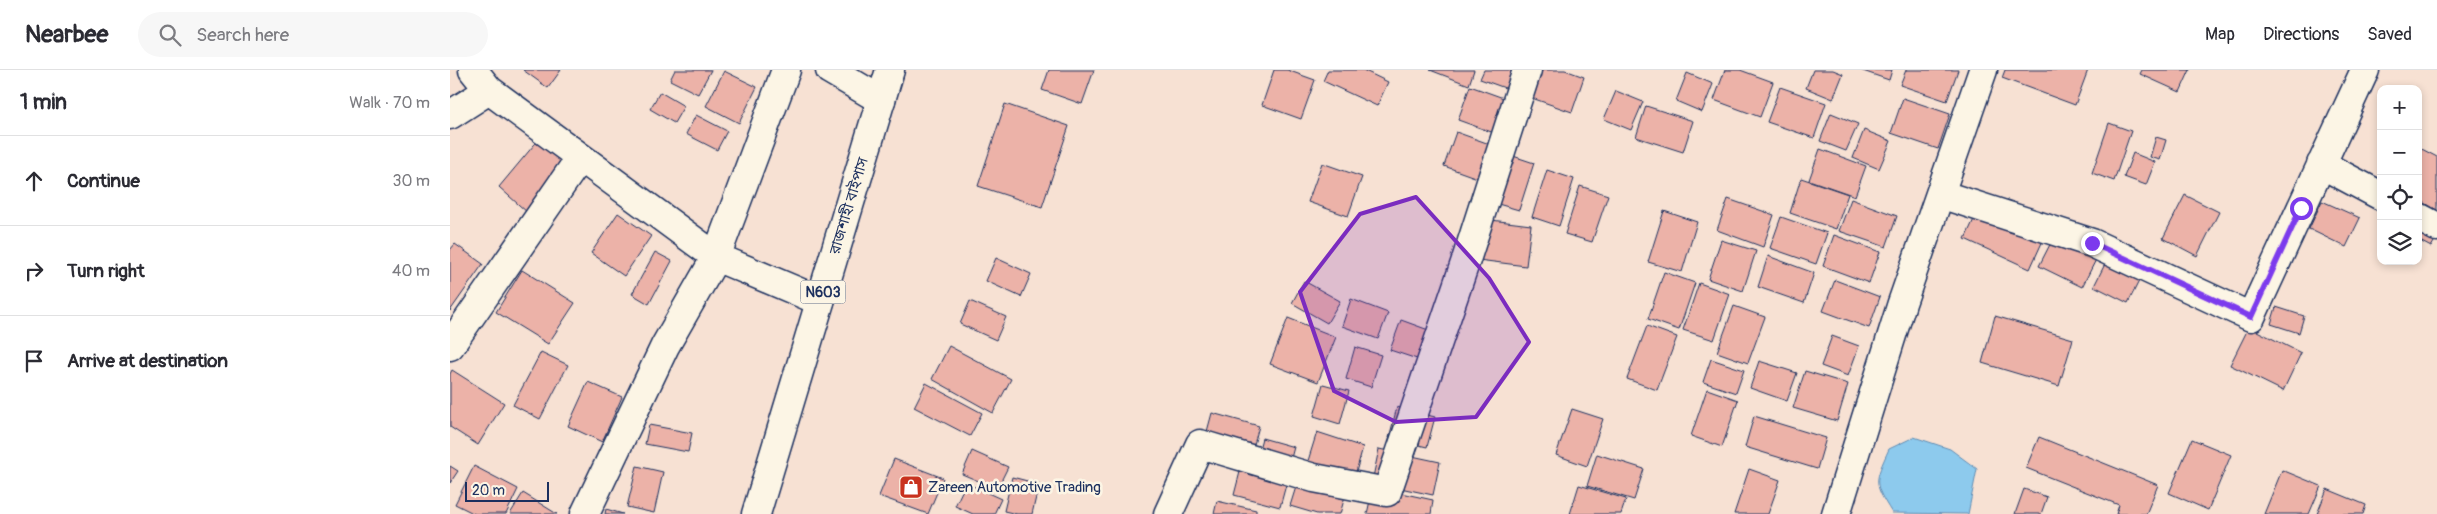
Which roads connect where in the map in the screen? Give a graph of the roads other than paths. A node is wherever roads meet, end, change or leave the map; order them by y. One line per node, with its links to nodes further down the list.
1 (786, 70): 16 (main road)
2 (830, 70): 8 (main road)
3 (890, 70): 8 (main road, রাজশাহী বাইপাস / N603)
4 (1527, 70): 21 (main road)
5 (1983, 70): 12 (main road)
6 (2365, 70): 11 (main road)
7 (481, 80): 9 (main road); 10 (main road)
8 (881, 100): 17 (main road, রাজশাহী বাইপাস / N603)
9 (450, 115)
10 (580, 158): 16 (main road); 18 (main road)
11 (2321, 164): 12 (main road); 13 (main road)
12 (1940, 194): 22 (main road)
13 (2377, 194)
14 (2422, 219): 15 (main road)
15 (2437, 227)
16 (716, 257): 17 (main road); 19 (main road)
17 (820, 300): 20 (main road, রাজশাহী বাইপাস / N603)
18 (450, 346)
19 (585, 514)
20 (756, 514)
21 (1168, 514)
22 (1836, 514)

